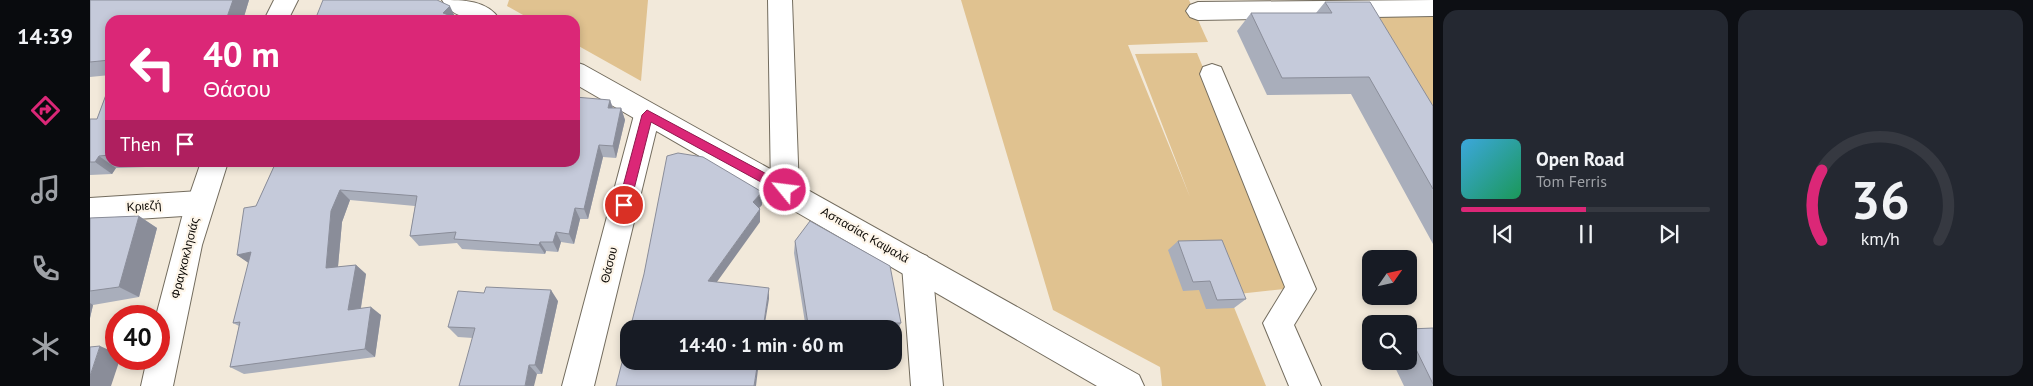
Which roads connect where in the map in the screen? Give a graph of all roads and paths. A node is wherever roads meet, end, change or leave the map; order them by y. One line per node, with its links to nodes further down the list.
1 (286, 0): 7 (street)
2 (454, 0): 8 (street)
3 (780, 0): 13 (street)
4 (1368, 5): 5 (street); 6 (street)
5 (1433, 8)
6 (1198, 11)
7 (278, 15)
8 (480, 15)
9 (1212, 74): 21 (street)
10 (580, 75): 11 (street, Ασπασίας Καψαλά)
11 (647, 115): 13 (street, Ασπασίας Καψαλά); 18 (street, Θάσου)
12 (213, 167): 14 (street, Φραγκοκλησιάς)
13 (785, 190): 16 (street, Ασπασίας Καψαλά)
14 (199, 203): 15 (street, Κριεζή); 17 (street, Φραγκοκλησιάς)
15 (90, 210)
16 (917, 265): 19 (street); 20 (street, Ασπασίας Καψαλά)
17 (157, 386)
18 (578, 386)
19 (926, 386)
20 (1128, 386)
21 (1305, 386)

